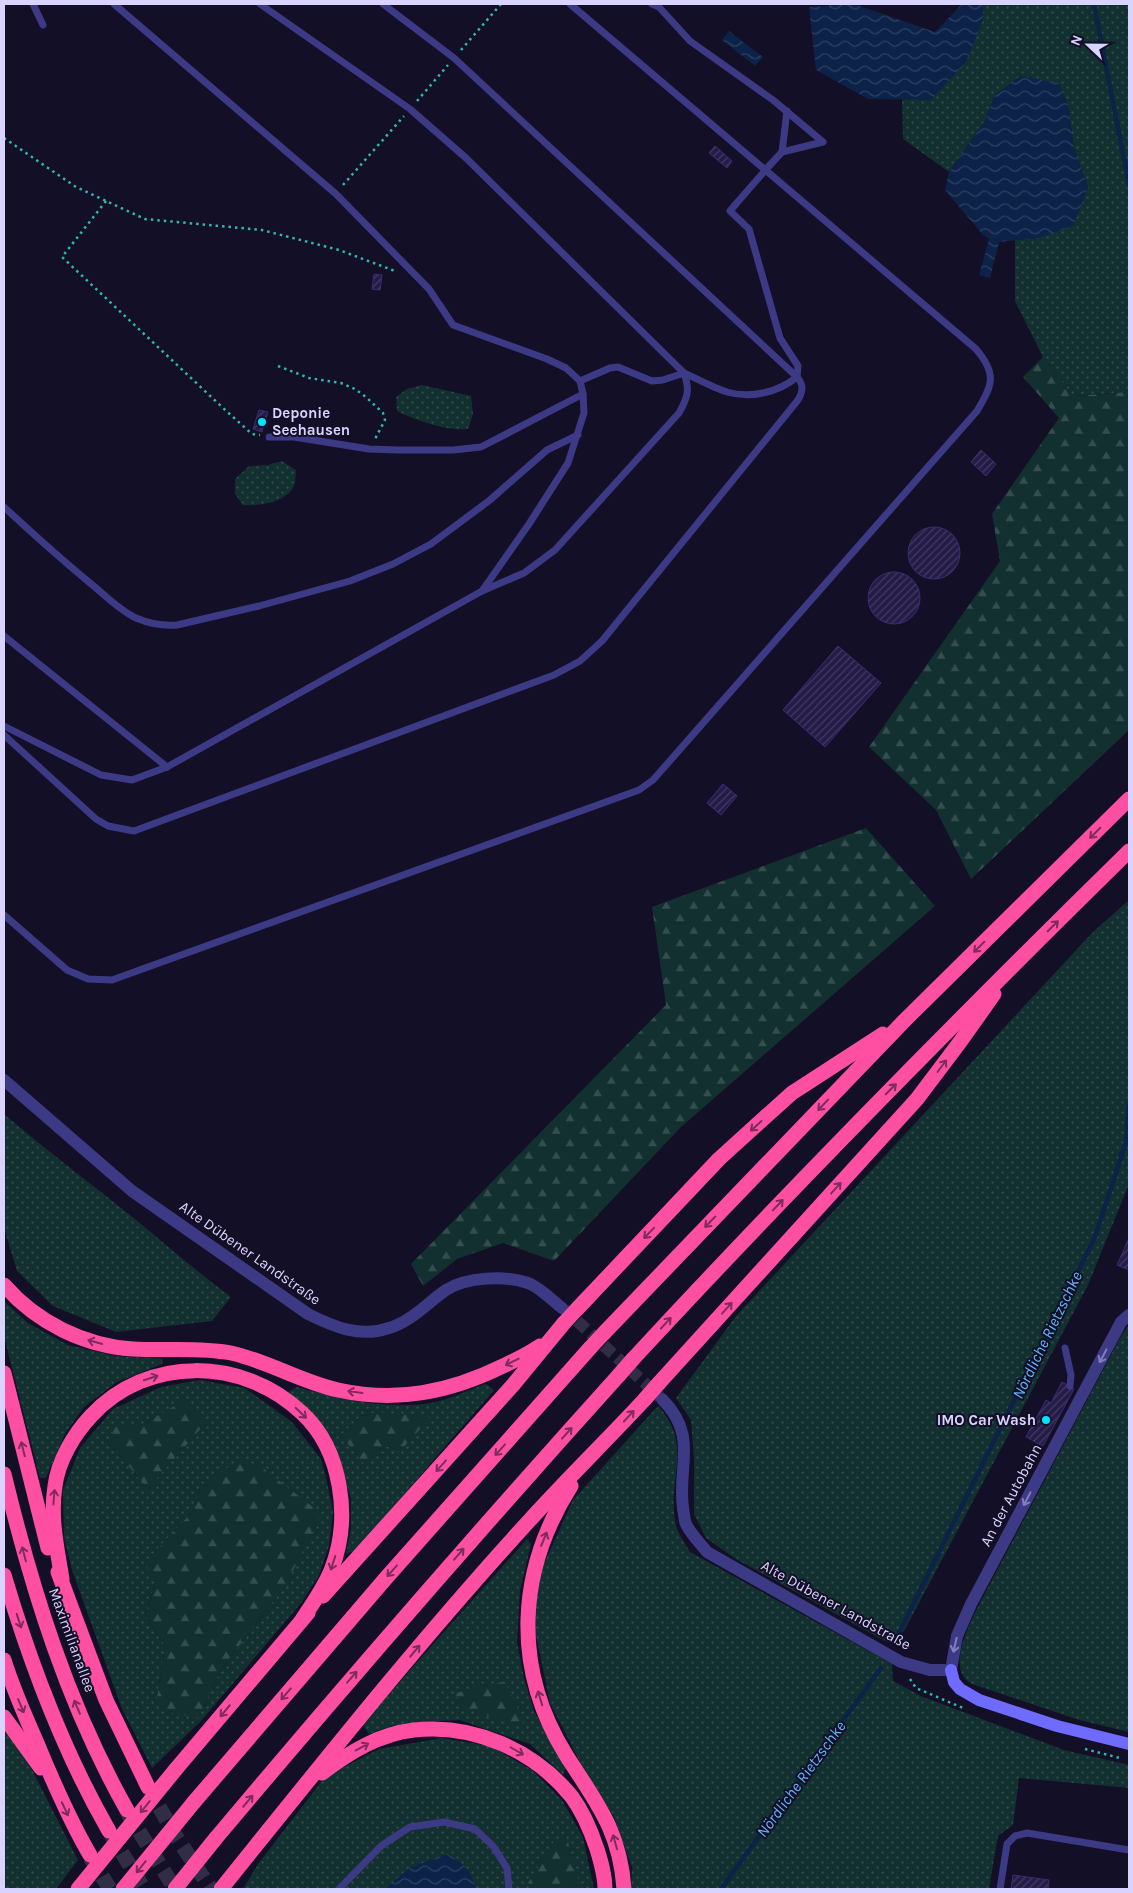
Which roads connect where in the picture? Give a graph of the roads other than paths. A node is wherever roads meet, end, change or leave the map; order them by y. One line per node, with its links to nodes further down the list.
1 (33, 4): 7 (lane)
2 (114, 4): 12 (lane)
3 (260, 4): 10 (lane)
4 (383, 4): 11 (lane)
5 (570, 4): 24 (lane)
6 (652, 4): 8 (lane)
7 (43, 25)
8 (787, 111): 9 (lane); 9 (lane)
9 (782, 152): 11 (lane, bridge)
10 (684, 373): 11 (lane); 12 (lane); 17 (lane)
11 (798, 376): 20 (lane)
12 (580, 381): 13 (lane)
13 (583, 394): 14 (lane); 15 (lane)
14 (578, 435): 16 (lane); 17 (lane)
15 (269, 437)
16 (4, 507)
17 (482, 591): 21 (lane)
18 (4, 636): 21 (lane)
19 (4, 726): 21 (lane)
20 (4, 735)
21 (167, 767)
22 (1129, 799): 26 (highway, one-way to 26)
23 (1129, 851): 25 (highway, one-way to 23)
24 (4, 915)
25 (1018, 960): 36 (highway, one-way to 25, bridge); 55 (highway, one-way to 25, bridge)
26 (905, 1020): 31 (highway, one-way to 31, bridge); 54 (highway, one-way to 54, bridge)
27 (4, 1080): 29 (street, Alte Dübener Landstraße)
28 (4, 1286): 31 (highway, one-way to 28)
29 (562, 1308)
30 (1129, 1315): 42 (street, An der Autobahn, one-way to 42)
31 (553, 1336): 40 (highway, one-way to 40)
32 (1065, 1348): 34 (lane)
33 (4, 1373): 39 (highway, one-way to 33)
34 (1070, 1386)
35 (662, 1399): 42 (street, Alte Dübener Landstraße)
36 (588, 1460): 45 (highway, one-way to 36); 60 (highway, one-way to 36)
37 (4, 1474): 48 (highway, Maximilianallee, one-way to 37)
38 (4, 1575): 49 (highway, one-way to 49)
39 (62, 1580): 40 (highway, one-way to 40); 46 (highway)
40 (302, 1620): 53 (highway, one-way to 53, bridge)
41 (4, 1660): 47 (highway, one-way to 47)
42 (951, 1670): 44 (street)
43 (4, 1717): 47 (highway)
44 (1129, 1744)
45 (307, 1784): 56 (highway); 59 (highway, one-way to 59)
46 (148, 1787)
47 (56, 1790): 51 (highway, one-way to 51)
48 (127, 1810)
49 (109, 1831)
50 (1129, 1850): 61 (lane)
51 (90, 1855)
52 (348, 1886): 57 (lane); 58 (lane)
53 (78, 1889)
54 (123, 1889)
55 (175, 1889)
56 (221, 1889)
57 (339, 1889)
58 (509, 1889)
59 (605, 1889)
60 (624, 1889)
61 (1000, 1889)

